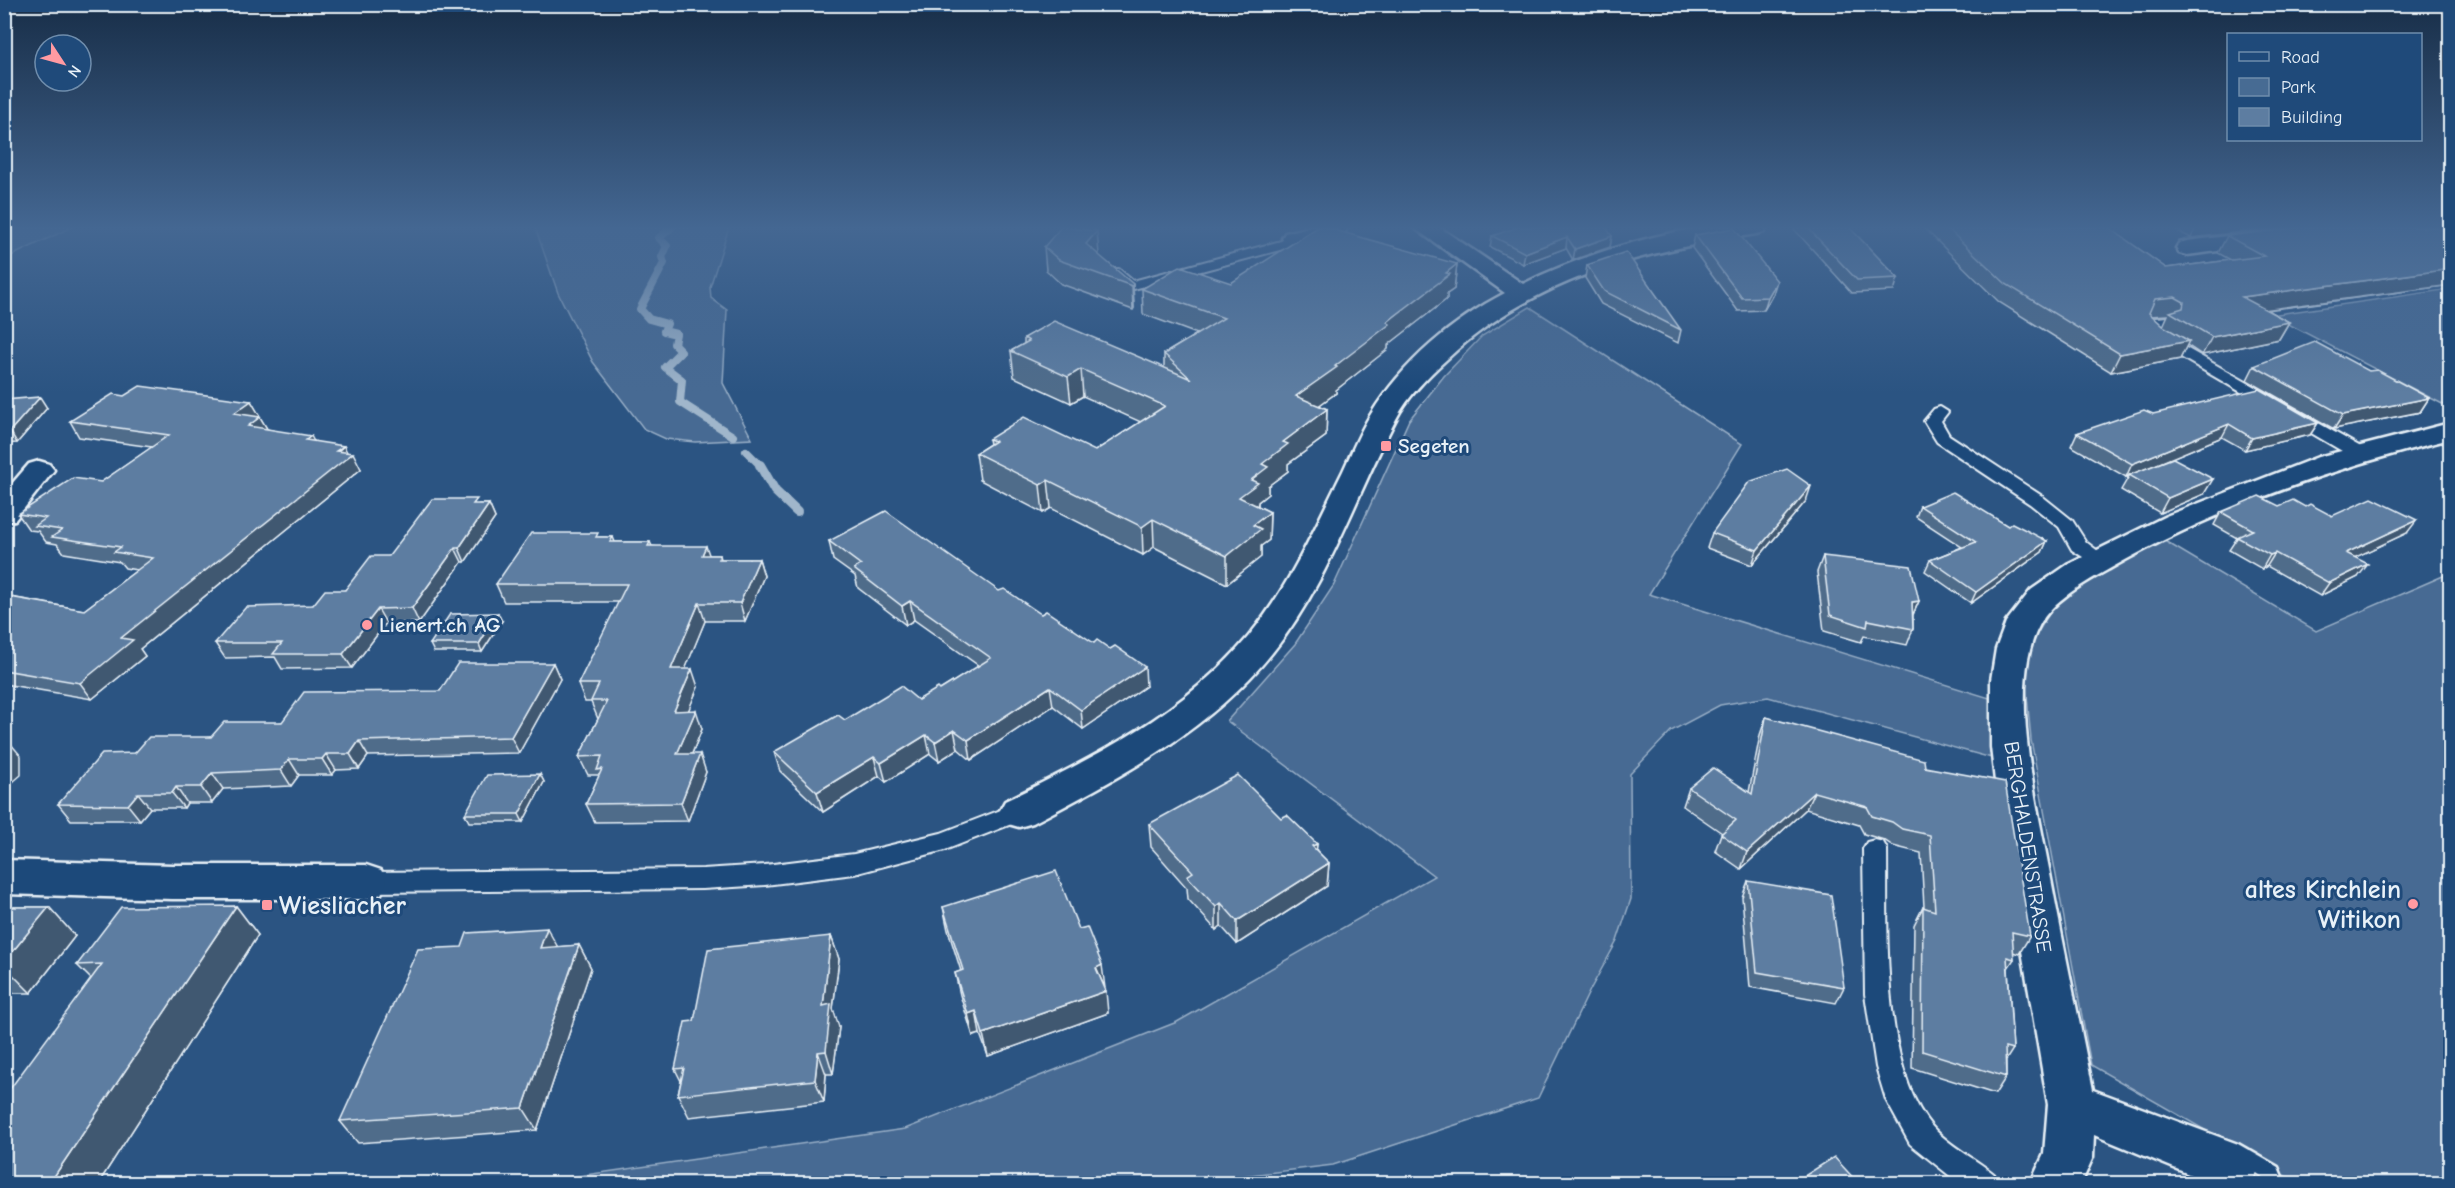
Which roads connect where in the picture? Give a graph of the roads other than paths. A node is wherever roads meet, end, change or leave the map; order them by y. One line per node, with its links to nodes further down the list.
1 (1126, 282): 2 (lane)
2 (1143, 282)
3 (1505, 282): 5 (street)
4 (1549, 282): 5 (street)
5 (1521, 293): 13 (street)
6 (2167, 321): 9 (lane)
7 (1940, 412): 12 (lane)
8 (2451, 431): 9 (street, BERGHALDENSTRASSE)
9 (2360, 454): 12 (street, BERGHALDENSTRASSE)
10 (39, 470): 11 (street)
11 (4, 513)
12 (2101, 560): 17 (street, BERGHALDENSTRASSE)
13 (1019, 812): 16 (lane)
14 (1875, 849): 18 (lane)
15 (4, 877): 16 (street)
16 (366, 882)
17 (2072, 1104): 19 (street, BERGHALDENSTRASSE); 20 (street)
18 (1984, 1184)
19 (2055, 1184)
20 (2260, 1184)

